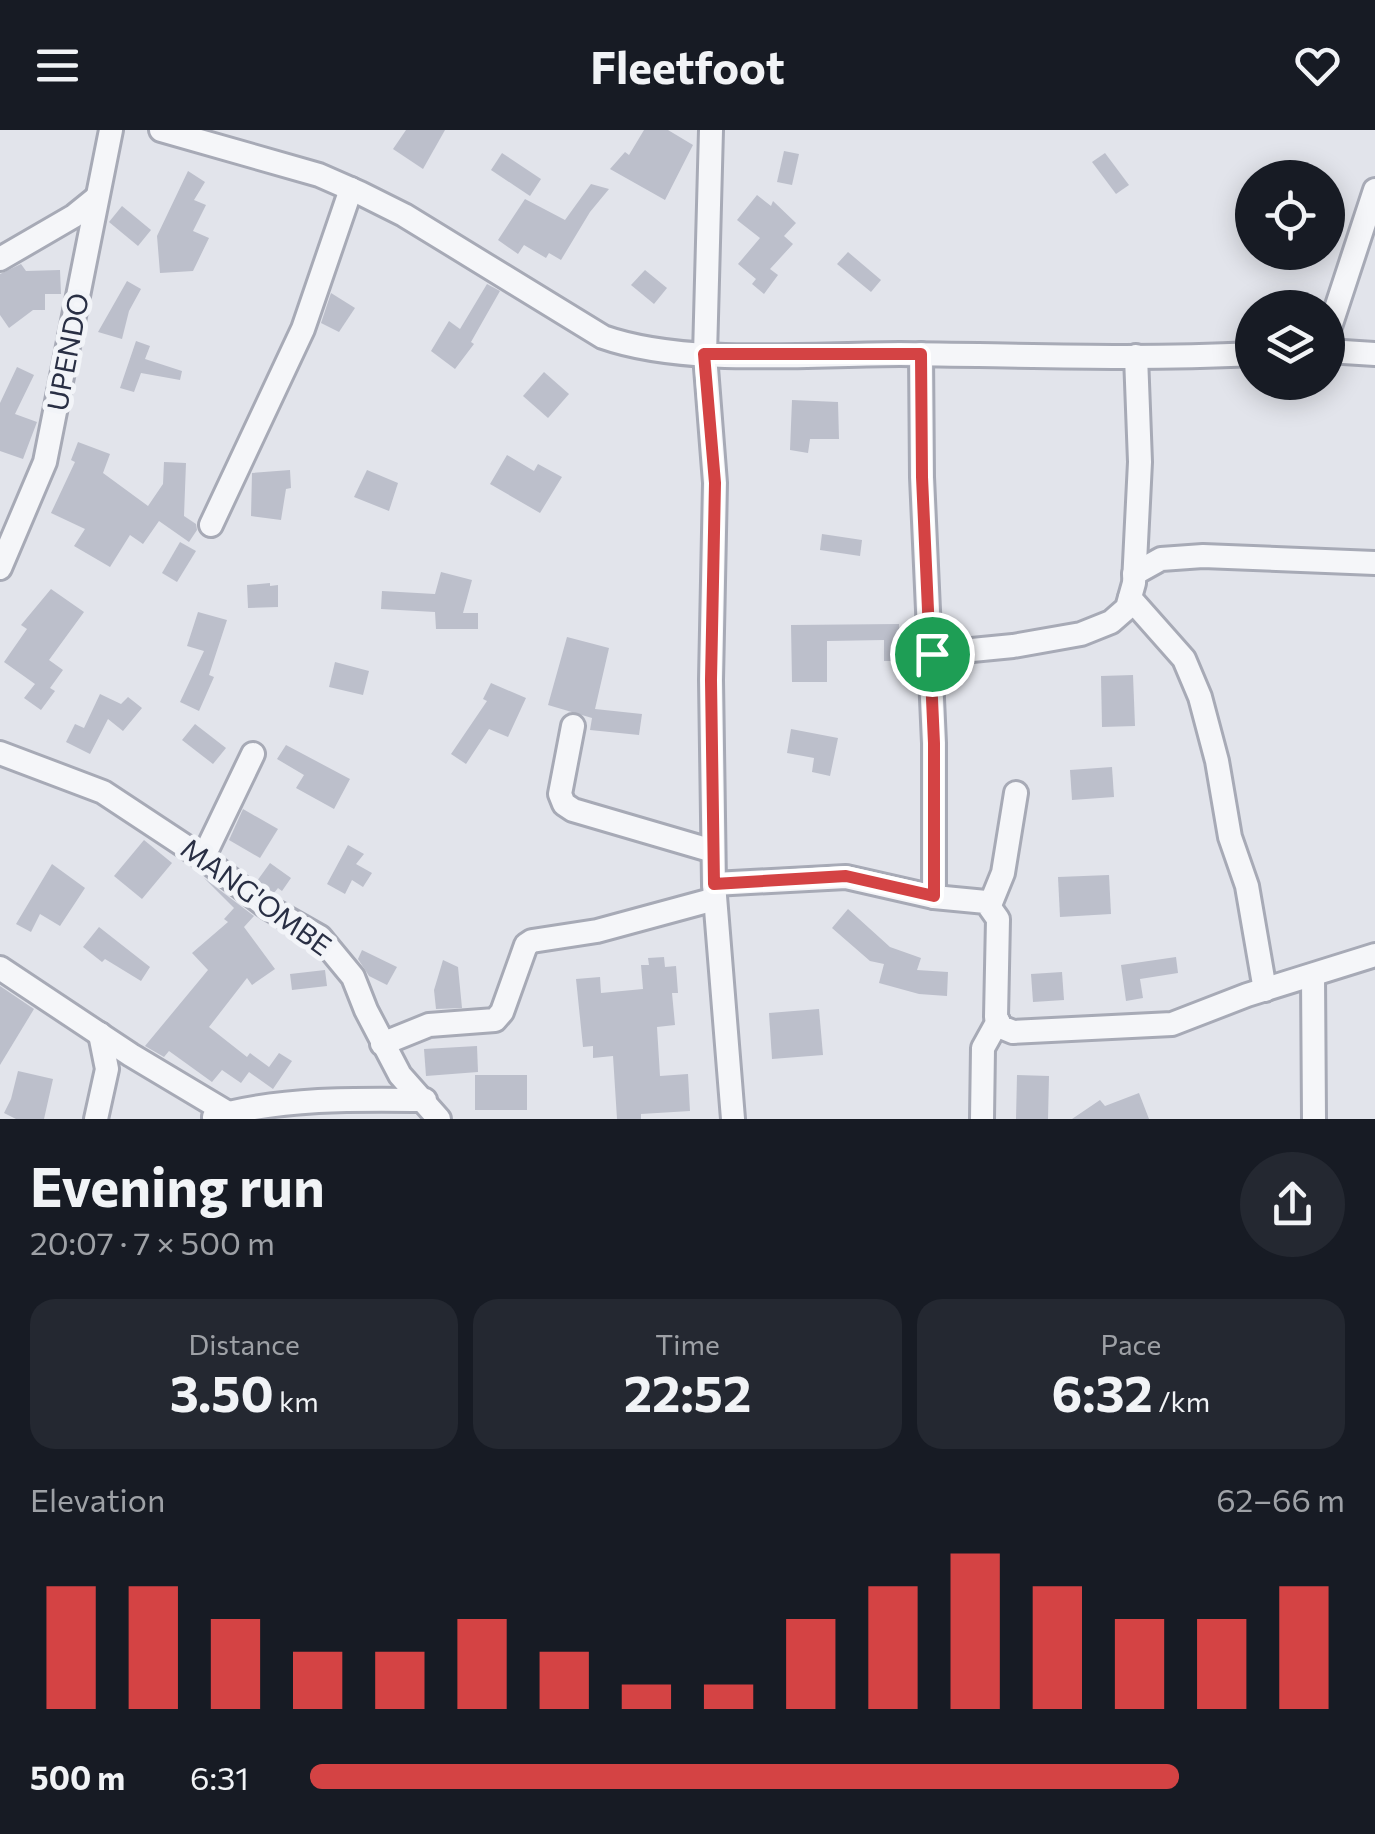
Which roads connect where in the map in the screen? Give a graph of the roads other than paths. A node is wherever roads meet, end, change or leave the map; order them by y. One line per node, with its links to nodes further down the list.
1 (111, 130): 8 (street, UPENDO)
2 (161, 130): 5 (street)
3 (227, 130): 5 (street)
4 (711, 130): 12 (street)
5 (198, 140): 6 (street)
6 (351, 189): 12 (street); 17 (street)
7 (1375, 190): 10 (street)
8 (96, 199): 9 (street); 19 (street, UPENDO)
9 (0, 259)
10 (1342, 290)
11 (1345, 352): 15 (street)
12 (704, 354): 13 (street); 27 (street)
13 (921, 354): 16 (street); 22 (street)
14 (1235, 354): 16 (street)
15 (1375, 354)
16 (1136, 356): 20 (street)
17 (211, 525)
18 (1375, 564): 20 (street)
19 (0, 568)
20 (1134, 574): 21 (street)
21 (1130, 598): 22 (street); 35 (street)
22 (932, 654): 30 (street)
23 (572, 726): 27 (street)
24 (0, 753): 28 (street, MANG'OMBE)
25 (254, 754): 28 (street)
26 (1016, 793): 31 (street)
27 (713, 851): 29 (street)
28 (203, 858): 38 (street, MANG'OMBE)
29 (714, 892): 30 (street); 38 (street); 43 (street)
30 (934, 896): 31 (street)
31 (990, 905): 36 (street)
32 (1375, 955): 34 (street)
33 (0, 968): 37 (street)
34 (1313, 976): 35 (street); 45 (street)
35 (1264, 990): 36 (street)
36 (998, 1022): 44 (street)
37 (100, 1034): 40 (street); 41 (street)
38 (382, 1044): 39 (street, MANG'OMBE)
39 (424, 1100): 40 (street); 42 (street, MANG'OMBE)
40 (218, 1116)
41 (96, 1119)
42 (439, 1119)
43 (733, 1119)
44 (982, 1119)
45 (1314, 1119)

